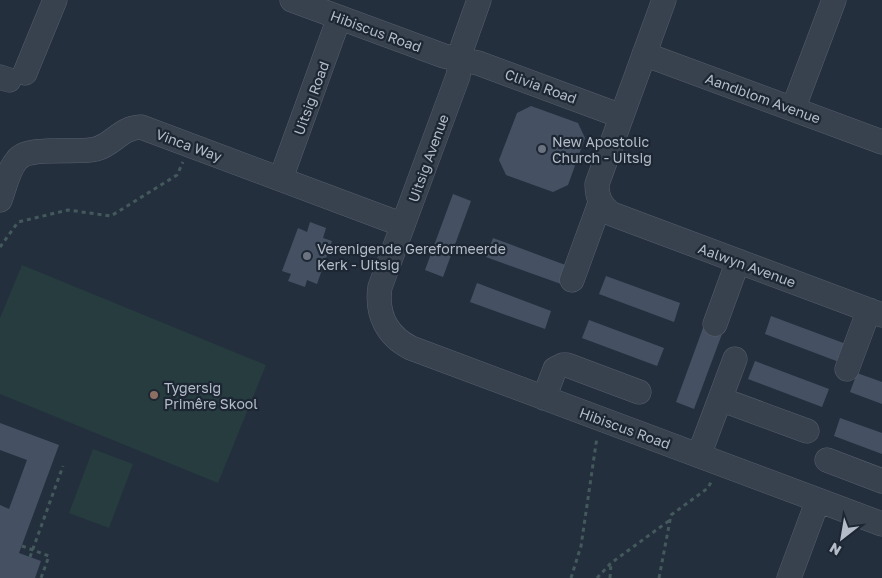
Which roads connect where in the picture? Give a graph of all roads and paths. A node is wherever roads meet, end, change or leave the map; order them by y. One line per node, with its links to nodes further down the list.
1 (55, 0): 9 (street)
2 (292, 0): 6 (street, Hibiscus Road)
3 (480, 0): 8 (street, Uitsig Avenue)
4 (664, 0): 7 (street)
5 (834, 0): 10 (street)
6 (340, 18): 8 (street, Hibiscus Road); 14 (street, Uitsig Road)
7 (644, 54): 10 (street, Aandblom Avenue); 11 (street)
8 (461, 60): 11 (street, Clivia Road); 17 (street, Uitsig Avenue)
9 (11, 77)
10 (793, 109): 12 (street, Aandblom Avenue)
11 (621, 116): 16 (street)
12 (882, 142)
13 (190, 145): 14 (street, Vinca Way); 15 (street, Vinca Way); 18 (path)
14 (281, 178): 17 (street, Vinca Way)
15 (0, 200)
16 (606, 208): 19 (street, Aalwyn Avenue); 20 (street)
17 (403, 225): 22 (street, Uitsig Avenue)
18 (0, 247)
19 (738, 261): 21 (street, Aalwyn Avenue); 23 (street)
20 (572, 280)
21 (876, 312): 25 (street)
22 (381, 315): 27 (street, Hibiscus Road)
23 (714, 324)
24 (735, 359): 28 (street)
25 (847, 369)
26 (638, 392): 27 (street)
27 (544, 398): 29 (street, Hibiscus Road)
28 (720, 399): 30 (street); 31 (street)
29 (604, 420): 31 (street, Hibiscus Road); 43 (path)
30 (808, 431)
31 (709, 459): 35 (street, Hibiscus Road); 36 (path)
32 (827, 460): 34 (street)
33 (63, 466): 39 (path)
34 (882, 481)
35 (818, 500): 37 (street, Hibiscus Road); 47 (street)
36 (670, 520): 41 (path); 46 (path)
37 (882, 524)
38 (22, 546): 39 (path)
39 (32, 550): 40 (path); 42 (path)
40 (30, 557)
41 (611, 562): 44 (path); 45 (path)
42 (41, 578)
43 (571, 578)
44 (597, 578)
45 (610, 578)
46 (659, 578)
47 (789, 578)

